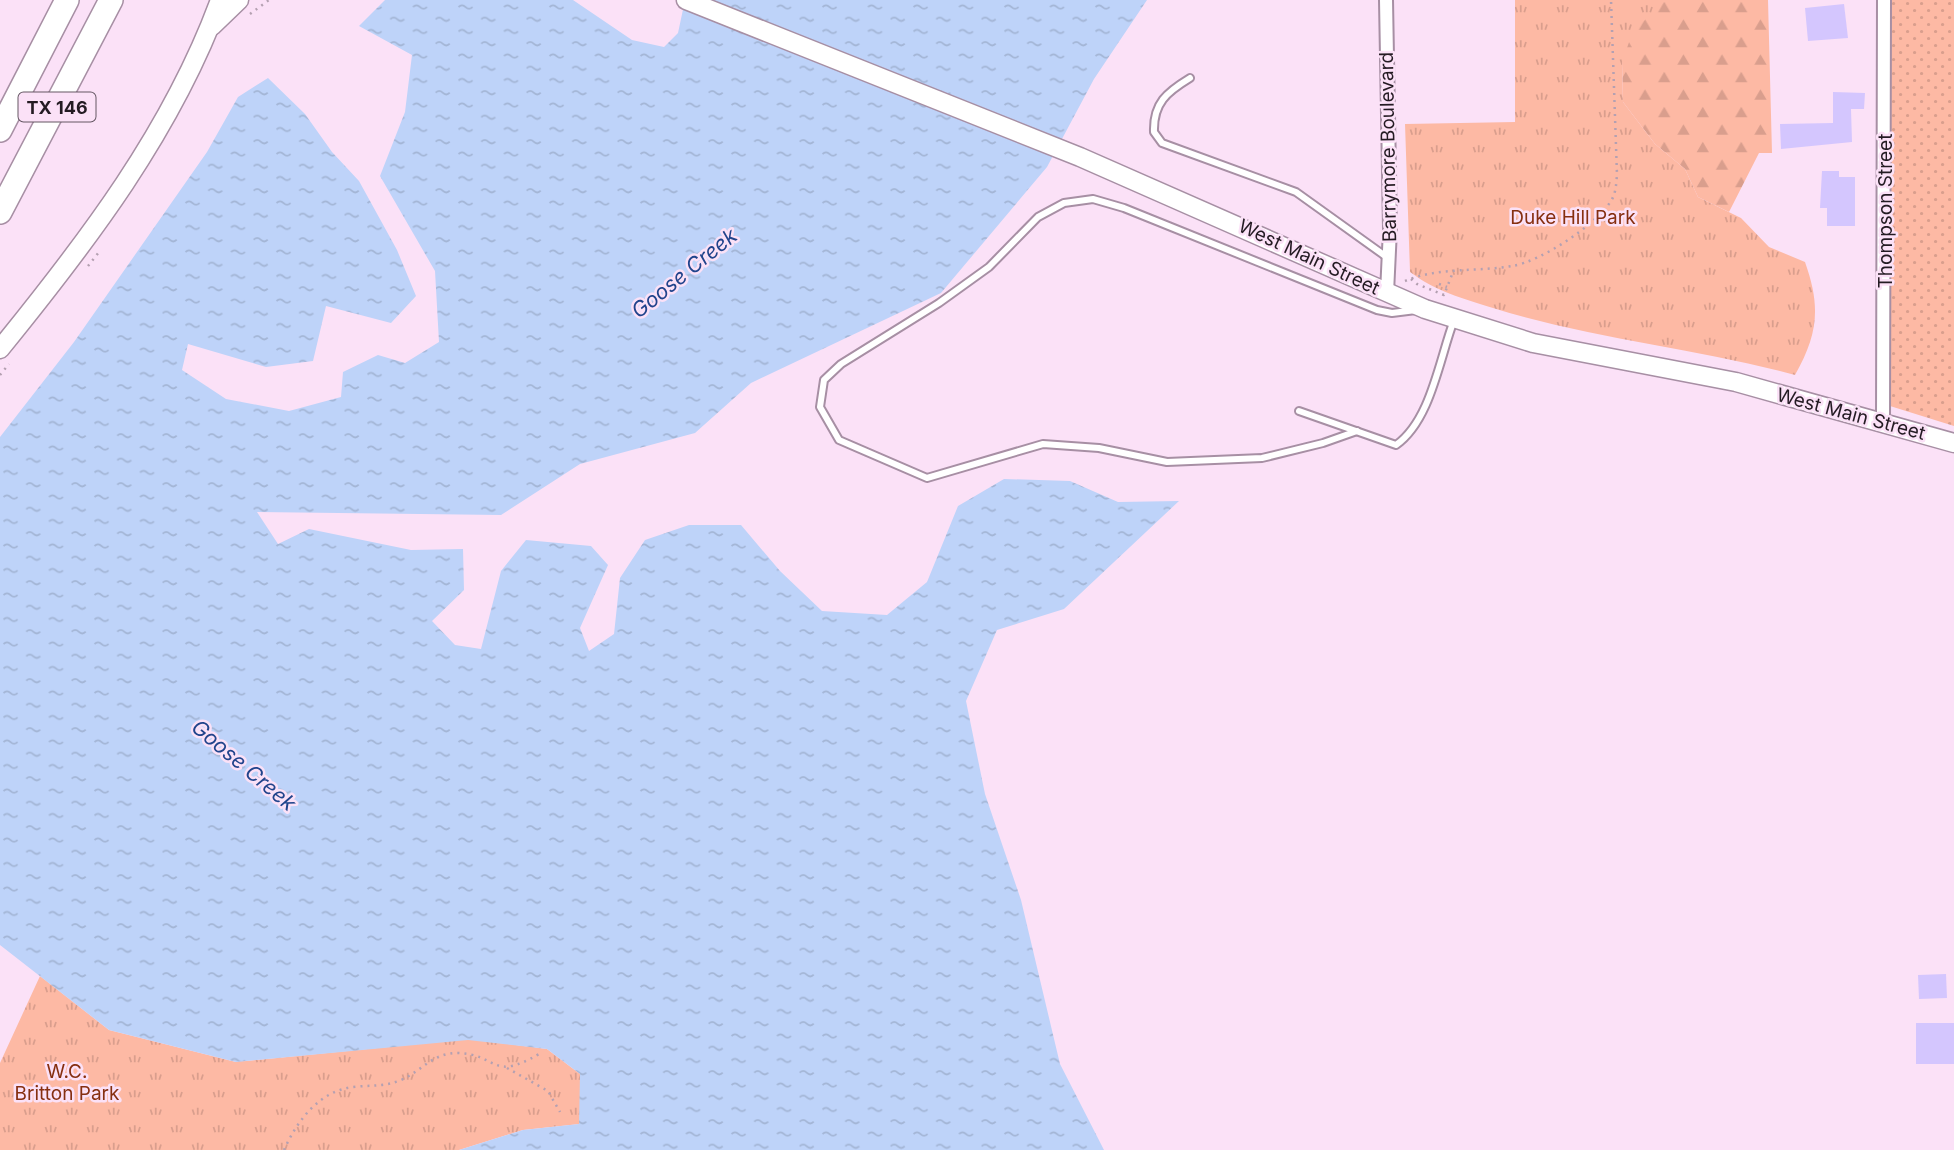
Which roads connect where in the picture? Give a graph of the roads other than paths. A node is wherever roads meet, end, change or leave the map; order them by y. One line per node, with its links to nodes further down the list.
1 (67, 0): 10 (highway, TX 146)
2 (111, 0): 11 (highway, TX 146)
3 (220, 0): 8 (main road)
4 (239, 0): 8 (main road)
5 (686, 0): 13 (main road, West Main Street)
6 (1386, 0): 12 (street, Barrymore Boulevard)
7 (1884, 0): 18 (street, Thompson Street)
8 (210, 28): 16 (main road)
9 (1190, 78): 12 (lane)
10 (0, 130)
11 (0, 212)
12 (1390, 259): 13 (street, Barrymore Boulevard)
13 (1387, 293): 14 (main road, West Main Street)
14 (1425, 309): 15 (main road, West Main Street); 19 (lane)
15 (1454, 319): 18 (main road, West Main Street); 19 (lane)
16 (0, 349)
17 (1299, 411): 19 (lane)
18 (1883, 423): 20 (main road, West Main Street)
19 (1357, 431)
20 (1954, 443)

